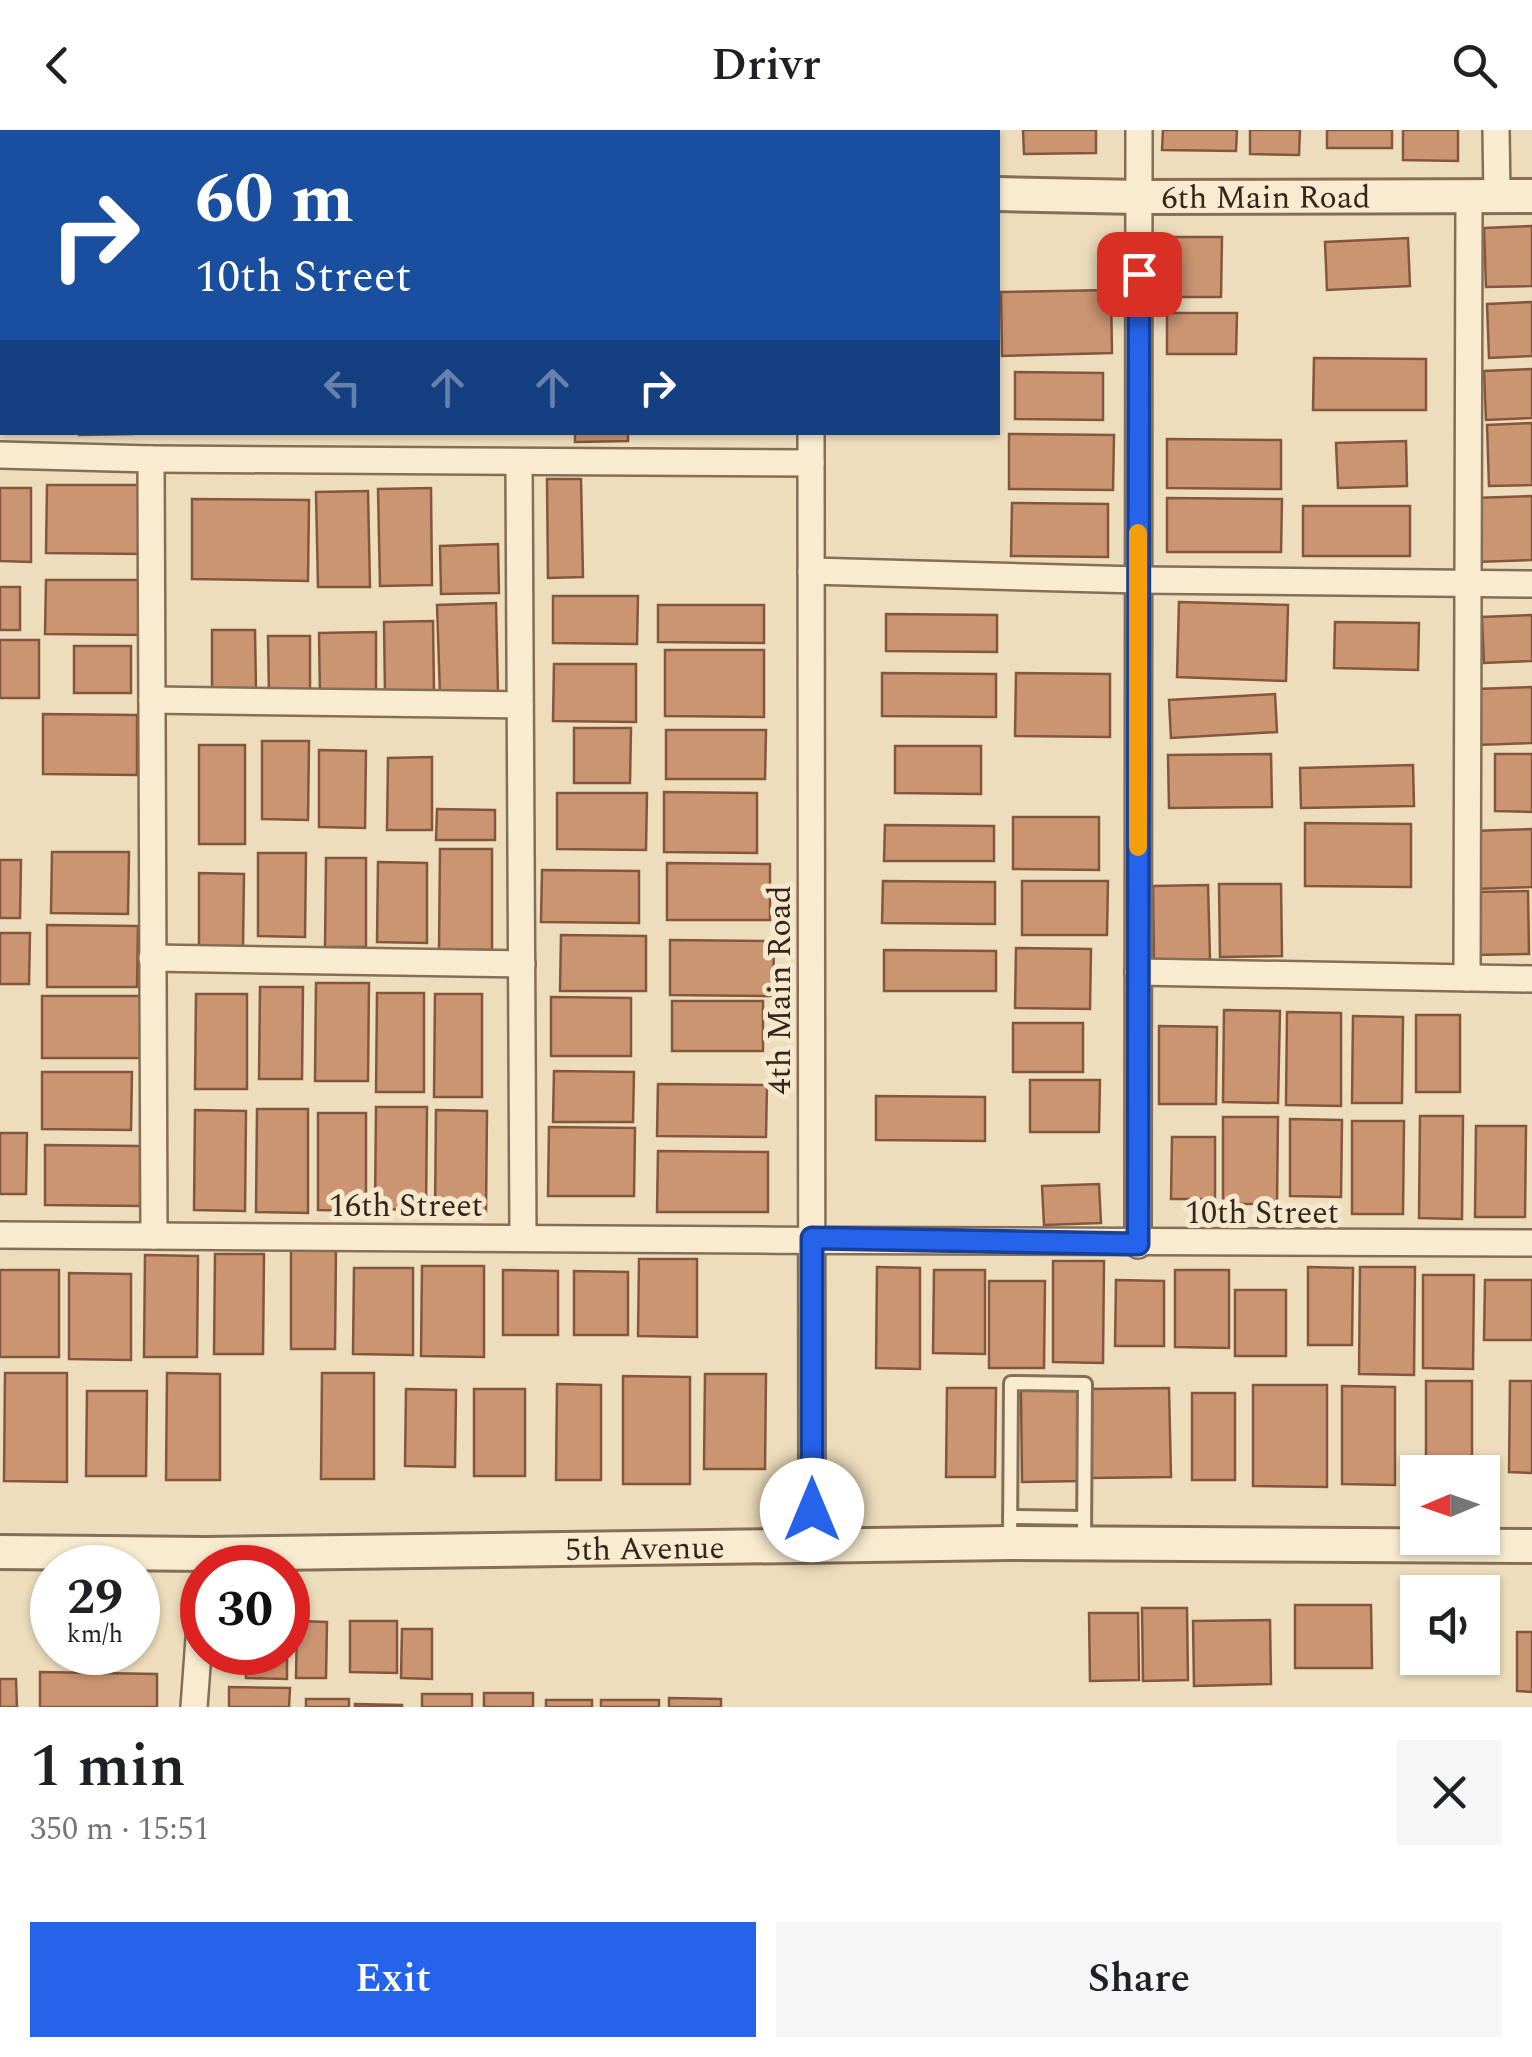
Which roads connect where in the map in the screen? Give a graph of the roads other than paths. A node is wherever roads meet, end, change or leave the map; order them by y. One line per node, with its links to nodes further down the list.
1 (1139, 130): 6 (street)
2 (1496, 130): 4 (street)
3 (1000, 194): 6 (street, 6th Main Road)
4 (1483, 196): 5 (street, 6th Main Road); 6 (street, 6th Main Road); 14 (street)
5 (1532, 196)
6 (1139, 197): 13 (street)
7 (811, 435): 11 (street, 4th Main Road)
8 (0, 455): 9 (street)
9 (151, 459): 10 (street); 16 (street)
10 (520, 462): 11 (street); 17 (street)
11 (811, 463): 12 (street, 4th Main Road)
12 (811, 571): 13 (street); 26 (street, 4th Main Road)
13 (1138, 580): 14 (street); 20 (street)
14 (1468, 584): 15 (street); 21 (street)
15 (1532, 584)
16 (152, 700): 17 (street); 18 (street)
17 (520, 705): 19 (street)
18 (152, 958): 19 (street); 24 (street)
19 (522, 964): 25 (street)
20 (1138, 972): 21 (street); 28 (street)
21 (1467, 978): 22 (street)
22 (1532, 979)
23 (0, 1235): 24 (street, 16th Street)
24 (154, 1236): 25 (street, 16th Street)
25 (523, 1238): 26 (street, 16th Street)
26 (812, 1238): 28 (street, 10th Street); 32 (street, 4th Main Road)
27 (1532, 1243): 28 (street, 10th Street)
28 (1138, 1244)
29 (1010, 1530): 30 (street, 5th Avenue); 30 (lane); 32 (street, 5th Avenue)
30 (1084, 1531): 31 (street, 5th Avenue)
31 (1532, 1546)
32 (812, 1548): 34 (street, 5th Avenue)
33 (0, 1552): 35 (street, 5th Avenue)
34 (310, 1559)
35 (180, 1560)
36 (196, 1675): 37 (street)
37 (194, 1707)

